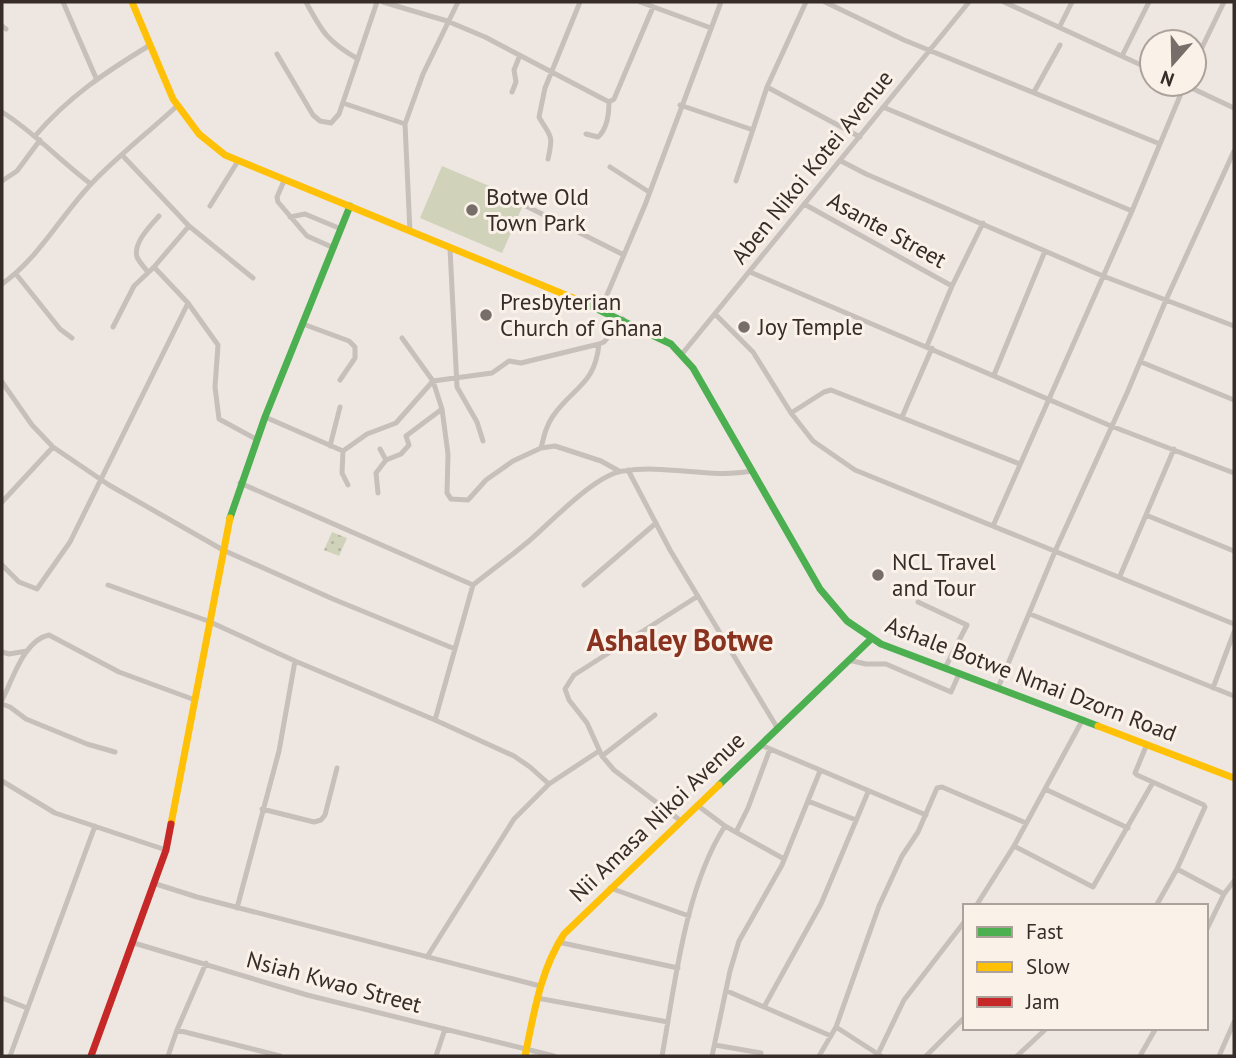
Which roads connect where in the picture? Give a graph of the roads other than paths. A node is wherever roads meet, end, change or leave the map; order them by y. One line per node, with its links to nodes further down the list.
1 (63, 2): 31 (street)
2 (132, 2): 22 (street, Ashale Botwe Nmai Dzorn Road)
3 (306, 2): 28 (street)
4 (377, 2): 28 (street)
5 (383, 2): 18 (street)
6 (457, 2): 18 (street)
7 (580, 2): 30 (street)
8 (640, 2): 17 (street)
9 (721, 2): 20 (street)
10 (806, 2): 32 (street)
11 (827, 2): 24 (street)
12 (969, 2): 24 (street, Aben Nikoi Kotei Avenue)
13 (1004, 2): 19 (street)
14 (1072, 2): 19 (street)
15 (1149, 2): 27 (street)
16 (1224, 2): 21 (street)
17 (653, 7): 20 (street); 37 (street)
18 (447, 21): 26 (street); 44 (street)
19 (1060, 26): 27 (street)
20 (711, 28): 40 (street)
21 (1208, 35)
22 (150, 45): 31 (street); 39 (street, Ashale Botwe Nmai Dzorn Road)
23 (1060, 45): 34 (street)
24 (929, 49): 34 (street); 41 (street, Aben Nikoi Kotei Avenue)
25 (277, 54): 38 (street)
26 (520, 55): 30 (street); 33 (street)
27 (1122, 56): 29 (street)
28 (358, 60): 38 (street)
29 (1138, 63)
30 (552, 71): 37 (street); 52 (street)
31 (96, 78): 48 (street)
32 (767, 87): 45 (street); 47 (street)
33 (512, 92)
34 (1034, 92): 49 (street)
35 (1208, 96): 42 (street)
36 (1178, 98): 49 (street)
37 (609, 102): 46 (street)
38 (343, 103): 44 (street)
39 (178, 105): 51 (street); 53 (street, Ashale Botwe Nmai Dzorn Road)
40 (680, 105): 45 (street); 60 (street)
41 (883, 107): 47 (street, Aben Nikoi Kotei Avenue); 65 (street)
42 (1234, 108)
43 (2, 112): 48 (street)
44 (405, 124): 71 (street)
45 (753, 130): 58 (street)
46 (586, 134)
47 (860, 136): 54 (street, Aben Nikoi Kotei Avenue)
48 (37, 138): 56 (street); 59 (street)
49 (1160, 144): 65 (street)
50 (1234, 151): 83 (street)
51 (122, 155): 59 (street); 69 (street)
52 (548, 159)
53 (238, 161): 57 (street, Ashale Botwe Nmai Dzorn Road); 63 (street)
54 (841, 161): 62 (street, Aben Nikoi Kotei Avenue); 68 (street)
55 (610, 167): 60 (street)
56 (2, 181)
57 (285, 181): 64 (street, Ashale Botwe Nmai Dzorn Road); 67 (street)
58 (736, 181)
59 (91, 184): 78 (street)
60 (649, 192): 75 (street)
61 (516, 201): 75 (street)
62 (804, 204): 77 (street, Aben Nikoi Kotei Avenue); 82 (street, Asante Street)
63 (210, 206)
64 (351, 206): 70 (street); 71 (street, Ashale Botwe Nmai Dzorn Road)
65 (1132, 211): 79 (street)
66 (159, 216): 76 (street)
67 (290, 218): 70 (street); 72 (street)
68 (983, 223): 74 (street); 82 (street)
69 (189, 226): 76 (street); 80 (street)
70 (341, 229): 72 (street)
71 (410, 232): 73 (street, Ashale Botwe Nmai Dzorn Road)
72 (334, 248): 89 (street)
73 (450, 249): 85 (street, Ashale Botwe Nmai Dzorn Road); 99 (street)
74 (1045, 251): 79 (street); 98 (street)
75 (624, 255): 85 (street)
76 (151, 270): 84 (street); 91 (street)
77 (750, 272): 86 (street, Aben Nikoi Kotei Avenue); 95 (street)
78 (16, 274): 81 (street); 92 (street)
79 (1103, 276): 83 (street); 103 (street)
80 (253, 278)
81 (2, 284)
82 (952, 286): 95 (street)
83 (1166, 300): 90 (street); 97 (street)
84 (188, 303): 113 (street); 127 (street)
85 (601, 309): 88 (street, Ashale Botwe Nmai Dzorn Road)
86 (715, 314): 96 (street, Aben Nikoi Kotei Avenue); 107 (street)
87 (1234, 316): 90 (street)
88 (624, 318): 94 (street); 96 (street, Ashale Botwe Nmai Dzorn Road)
89 (303, 324): 100 (street); 108 (street)
90 (1232, 326)
91 (113, 327)
92 (72, 338)
93 (402, 338): 101 (street)
94 (599, 344): 99 (street); 117 (street)
95 (930, 347): 98 (street); 109 (street)
96 (682, 354): 125 (street, Ashale Botwe Nmai Dzorn Road)
97 (1141, 362): 104 (street); 111 (street)
98 (994, 375): 103 (street)
99 (456, 377): 101 (street); 114 (street)
100 (340, 380)
101 (433, 381): 106 (street); 110 (street)
102 (3, 387): 116 (street)
103 (1050, 398): 111 (street); 122 (street)
104 (1234, 400)
105 (340, 407): 115 (street)
106 (442, 409): 112 (street); 117 (street)
107 (791, 413): 109 (street); 134 (street)
108 (265, 417): 113 (street); 115 (street)
109 (902, 417): 122 (street)
110 (396, 423): 112 (street); 120 (street)
111 (1111, 426): 119 (street); 136 (street)
112 (407, 436): 121 (street)
113 (256, 439): 128 (street)
114 (483, 441)
115 (330, 446): 120 (street)
116 (53, 447): 127 (street); 131 (street)
117 (541, 447): 124 (street)
118 (380, 449): 121 (street)
119 (1174, 449): 126 (street); 132 (street)
120 (343, 451): 129 (street)
121 (386, 460): 130 (street)
122 (1020, 464): 134 (street)
123 (628, 470): 124 (street); 125 (street); 133 (street)
124 (619, 471): 140 (street)
125 (752, 471): 149 (street, Ashale Botwe Nmai Dzorn Road)
126 (1234, 473)
127 (100, 479): 135 (street); 138 (street)
128 (240, 483): 135 (street); 140 (street)
129 (348, 485)
130 (378, 493)
131 (2, 502)
132 (1146, 515): 137 (street); 139 (street)
133 (656, 523): 142 (street); 143 (street)
134 (993, 526): 136 (street)
135 (223, 550): 146 (street); 150 (street)
136 (1056, 550): 139 (street); 145 (street)
137 (1234, 551)
138 (2, 565)
139 (1120, 576): 147 (street)
140 (474, 584): 150 (street)
141 (108, 585): 146 (street)
142 (584, 585)
143 (698, 596): 165 (street); 170 (street)
144 (918, 601): 155 (street)
145 (1030, 614): 157 (street); 158 (street)
146 (208, 621): 154 (street); 160 (street)
147 (1234, 624)
148 (1234, 632): 158 (street)
149 (871, 639): 153 (street, Nii Amasa Nikoi Avenue); 155 (street, Ashale Botwe Nmai Dzorn Road)
150 (455, 649): 164 (street)
151 (27, 651): 152 (street); 160 (street); 161 (street)
152 (2, 652)
153 (848, 660): 156 (street); 165 (street, Nii Amasa Nikoi Avenue)
154 (295, 661): 164 (street); 181 (street)
155 (945, 668): 156 (street, Ashale Botwe Nmai Dzorn Road)
156 (959, 674): 157 (street, Ashale Botwe Nmai Dzorn Road)
157 (998, 688): 163 (street, Ashale Botwe Nmai Dzorn Road)
158 (1213, 688): 159 (street)
159 (1234, 696)
160 (195, 699): 191 (street)
161 (2, 702): 169 (street)
162 (655, 715): 170 (street)
163 (1083, 719): 166 (street, Ashale Botwe Nmai Dzorn Road); 177 (street)
164 (435, 720): 175 (street)
165 (778, 729): 167 (street, Nii Amasa Nikoi Avenue)
166 (1147, 744): 173 (street, Ashale Botwe Nmai Dzorn Road); 176 (street)
167 (761, 745): 168 (street); 180 (street, Nii Amasa Nikoi Avenue)
168 (770, 749): 172 (street); 189 (street)
169 (115, 752)
170 (601, 753): 175 (street); 184 (street)
171 (337, 768): 181 (street)
172 (820, 771): 178 (street); 179 (street)
173 (1234, 778)
174 (2, 781): 187 (street)
175 (549, 784): 206 (street)
176 (1152, 784): 188 (street); 193 (street)
177 (1045, 789): 185 (street); 188 (street)
178 (868, 792): 182 (street); 183 (street)
179 (808, 801): 183 (street); 192 (street)
180 (697, 805): 184 (street, Nii Amasa Nikoi Avenue); 186 (street)
181 (262, 808): 200 (street)
182 (926, 815): 185 (street); 218 (street)
183 (856, 820): 213 (street)
184 (681, 821): 196 (street, Nii Amasa Nikoi Avenue)
185 (1026, 823): 190 (street)
186 (725, 825): 189 (street); 201 (street)
187 (95, 826): 191 (street); 214 (street)
188 (1128, 828): 190 (street)
189 (736, 832): 192 (street)
190 (1014, 846): 198 (street)
191 (166, 850): 194 (street)
192 (784, 859): 210 (street)
193 (1177, 869): 197 (street); 199 (street)
194 (156, 884): 200 (street); 205 (street)
195 (1233, 886): 197 (street)
196 (610, 888): 201 (street); 204 (street, Nii Amasa Nikoi Avenue)
197 (1224, 894): 203 (street)
198 (978, 903)
199 (1157, 904)
200 (237, 908): 206 (street)
201 (689, 916): 208 (street)
202 (963, 924): 227 (street)
203 (1208, 927)
204 (558, 942): 208 (street); 209 (street, Nii Amasa Nikoi Avenue)
205 (134, 943): 207 (street, Nsiah Kwao Street); 229 (street)
206 (427, 957): 209 (street)
207 (206, 963): 219 (street); 220 (street, Nsiah Kwao Street)
208 (678, 968): 216 (street)
209 (540, 986): 212 (street, Nii Amasa Nikoi Avenue)
210 (727, 991): 213 (street); 224 (street)
211 (2, 998): 214 (street)
212 (537, 998): 216 (street); 225 (street, Nii Amasa Nikoi Avenue)
213 (764, 1007): 223 (street)
214 (27, 1008): 228 (street)
215 (963, 1019): 237 (street)
216 (668, 1022): 234 (street)
217 (1234, 1022): 240 (street)
218 (836, 1027): 223 (street); 227 (street)
219 (177, 1030): 230 (street); 231 (street)
220 (445, 1030): 225 (street, Nsiah Kwao Street); 232 (street)
221 (1045, 1030): 238 (street)
222 (1155, 1030): 239 (street)
223 (831, 1036): 236 (street)
224 (715, 1045): 226 (street); 235 (street)
225 (526, 1053): 233 (street, Nsiah Kwao Street)
226 (761, 1053)
227 (880, 1055)
228 (10, 1056)
229 (91, 1056)
230 (168, 1056)
231 (280, 1056)
232 (436, 1056)
233 (554, 1056)
234 (662, 1056)
235 (712, 1056)
236 (820, 1056)
237 (926, 1056)
238 (1017, 1056)
239 (1140, 1056)
240 (1219, 1056)

